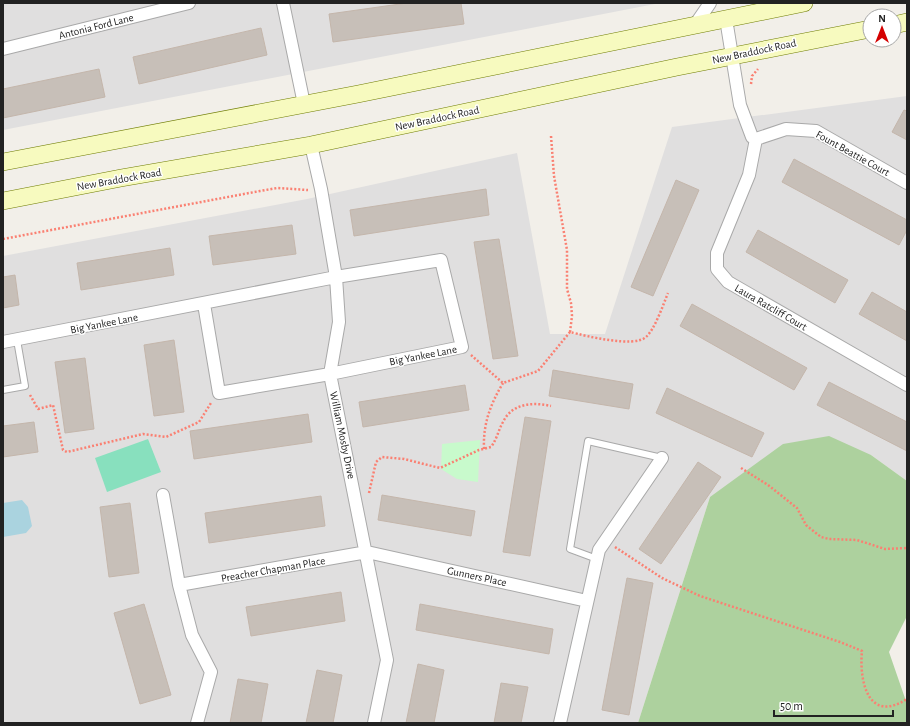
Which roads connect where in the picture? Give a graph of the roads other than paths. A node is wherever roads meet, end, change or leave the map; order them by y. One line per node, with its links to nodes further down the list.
1 (189, 3): 8 (street, Antonia Ford Lane)
2 (283, 3): 10 (street)
3 (710, 3): 6 (street)
4 (804, 3): 5 (main road)
5 (726, 19): 6 (main road); 9 (street)
6 (695, 25): 10 (main road)
7 (862, 31): 9 (main road, New Braddock Road)
8 (3, 49)
9 (732, 56): 11 (street); 12 (main road, New Braddock Road)
10 (304, 104): 13 (main road)
11 (756, 139): 14 (street, Fount Beattie Court); 21 (street, Laura Ratcliff Court)
12 (311, 145): 15 (main road, New Braddock Road); 16 (street, William Mosby Drive)
13 (3, 162)
14 (907, 183)
15 (3, 201)
16 (336, 277): 17 (street, Big Yankee Lane); 20 (street, William Mosby Drive); 20 (street, Big Yankee Lane)
17 (204, 304): 18 (street, Big Yankee Lane); 20 (street, Big Yankee Lane)
18 (17, 340): 19 (street, Big Yankee Lane); 22 (lane)
19 (3, 342)
20 (330, 374): 25 (street, William Mosby Drive)
21 (907, 385)
22 (3, 390)
23 (662, 458): 26 (street); 26 (lane)
24 (163, 495): 27 (street)
25 (367, 552): 27 (street, Preacher Chapman Place); 28 (street, Gunners Place); 30 (street, William Mosby Drive)
26 (597, 559): 28 (street)
27 (179, 585): 29 (street)
28 (587, 601): 31 (street)
29 (197, 723)
30 (374, 723)
31 (560, 723)

